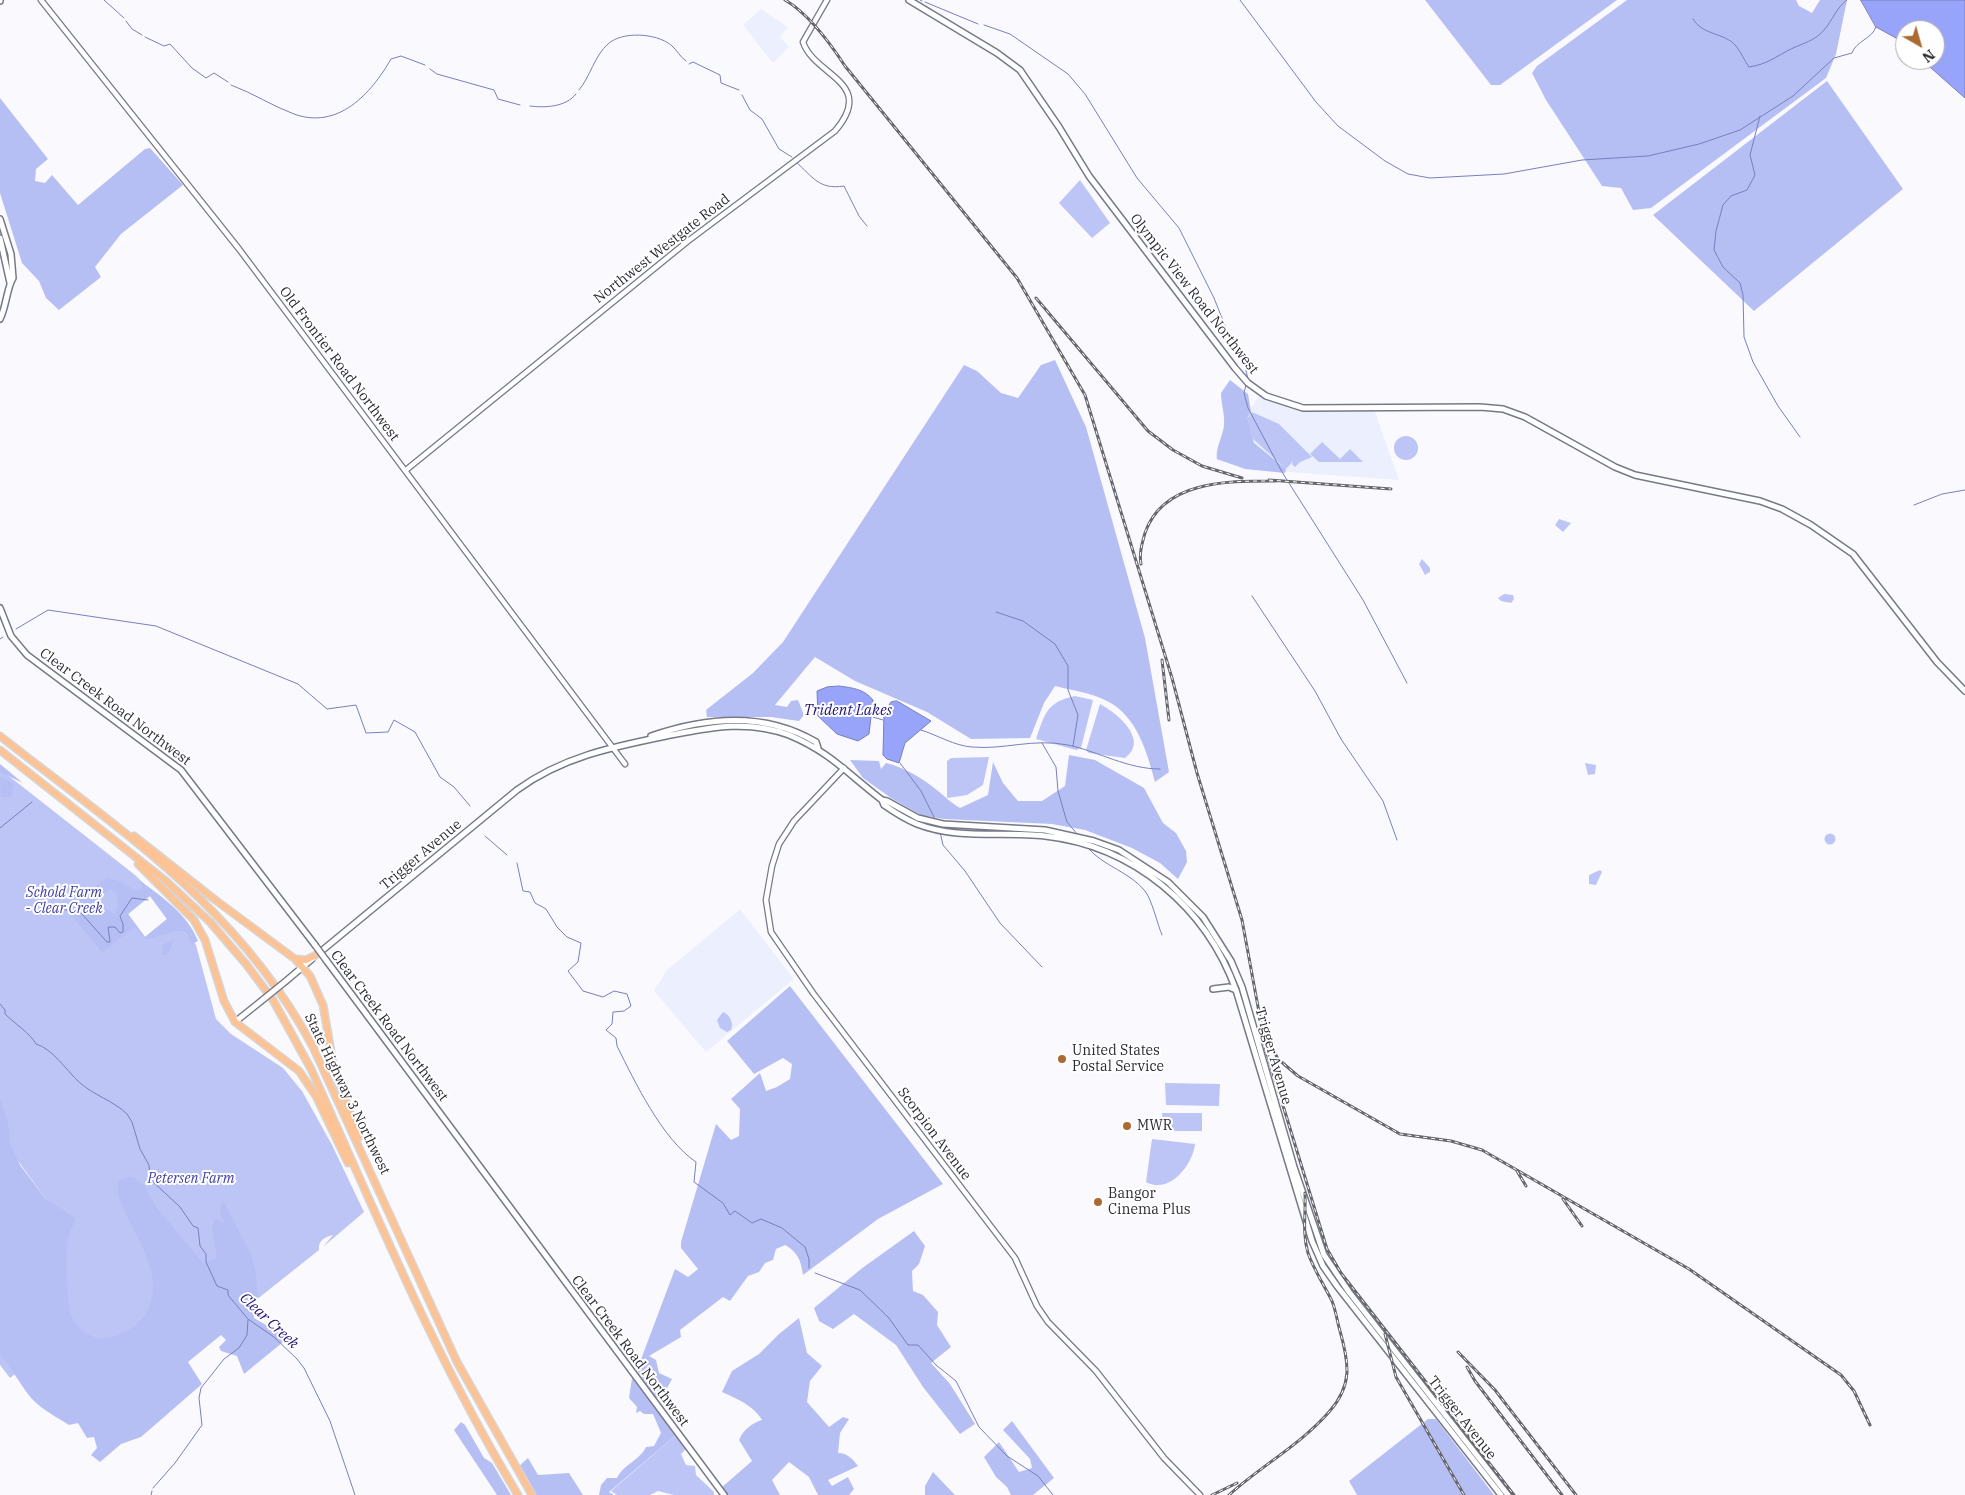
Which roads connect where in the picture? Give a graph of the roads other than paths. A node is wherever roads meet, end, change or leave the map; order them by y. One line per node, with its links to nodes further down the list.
1 (41, 0): 8 (street, Old Frontier Road Northwest)
2 (827, 0): 8 (street, Northwest Westgate Road)
3 (909, 0): 10 (main road, Olympic View Road Northwest)
4 (0, 219): 6 (main road)
5 (0, 238): 6 (main road)
6 (10, 283): 7 (main road)
7 (0, 319)
8 (406, 470): 15 (street, Old Frontier Road Northwest)
9 (0, 608): 35 (main road, Clear Creek Road Northwest, bridge)
10 (1965, 691)
11 (704, 722): 12 (main road); 14 (main road, Trigger Avenue); 16 (main road, Trigger Avenue)
12 (706, 729): 14 (main road, Trigger Avenue); 16 (main road, Trigger Avenue)
13 (0, 736): 21 (highway, State Highway 3 Northwest)
14 (641, 740): 15 (main road, Trigger Avenue)
15 (611, 747): 18 (street, Old Frontier Road Northwest); 23 (main road, Trigger Avenue)
16 (818, 748): 19 (main road, Trigger Avenue)
17 (0, 750): 22 (highway, State Highway 3 Northwest)
18 (625, 764)
19 (844, 768): 20 (main road, Trigger Avenue); 36 (street, Scorpion Avenue)
20 (882, 800): 28 (main road, Trigger Avenue); 37 (main road, Trigger Avenue)
21 (103, 815): 24 (highway); 30 (highway, State Highway 3 Northwest)
22 (108, 835): 29 (highway); 31 (highway, State Highway 3 Northwest)
23 (316, 956): 24 (highway); 25 (main road, Trigger Avenue); 26 (highway)
24 (295, 958): 25 (highway)
25 (303, 967): 26 (highway); 29 (main road, Trigger Avenue, bridge)
26 (310, 976): 30 (highway)
27 (1213, 988): 28 (main road)
28 (1236, 990): 32 (main road, Trigger Avenue)
29 (235, 1022): 31 (highway)
30 (371, 1174): 34 (highway, State Highway 3 Northwest)
31 (372, 1205): 33 (highway, State Highway 3 Northwest)
32 (1499, 1494)
33 (518, 1495)
34 (532, 1495)
35 (724, 1495)
36 (1200, 1495)
37 (1508, 1495)

